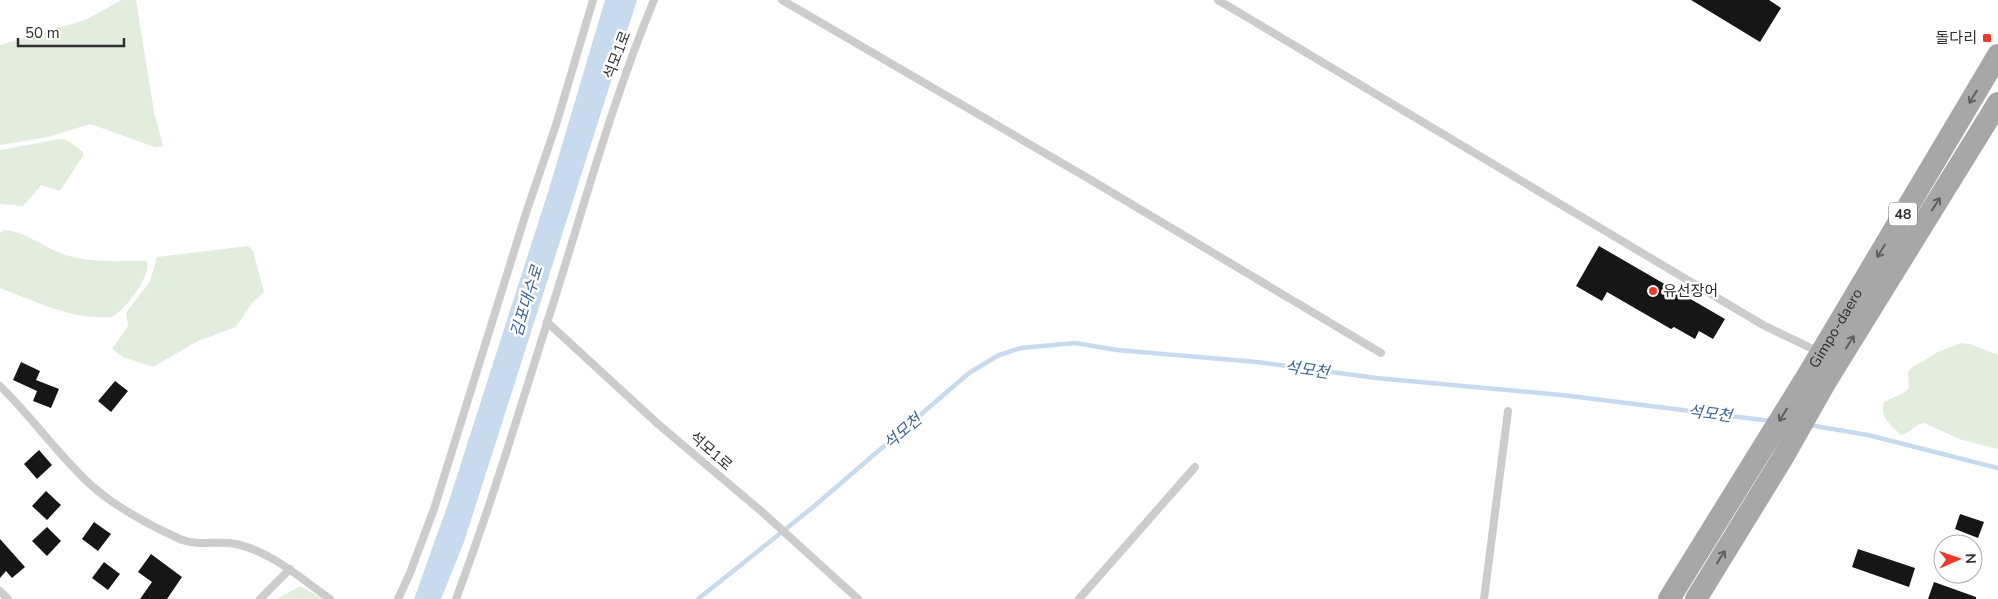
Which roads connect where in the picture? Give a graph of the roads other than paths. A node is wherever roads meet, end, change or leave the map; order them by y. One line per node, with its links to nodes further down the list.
1 (593, 0): 19 (lane)
2 (654, 0): 7 (lane, 석모1로)
3 (782, 0): 8 (lane)
4 (1218, 0): 9 (lane)
5 (1998, 55): 9 (main road, Gimpo-daero / 48, one-way to 9)
6 (1998, 103): 10 (main road, Gimpo-daero / 48, one-way to 6)
7 (547, 322): 20 (lane, 석모1로); 21 (lane, 석모1로)
8 (1381, 353)
9 (1820, 353): 10 (main road, Gimpo-daero / 48)
10 (1817, 378): 24 (main road, Gimpo-daero / 48, one-way to 24); 25 (main road, Gimpo-daero / 48, one-way to 10)
11 (0, 386): 14 (lane)
12 (1508, 411): 23 (lane)
13 (1195, 467): 22 (lane)
14 (290, 569): 17 (lane); 18 (lane)
15 (0, 591): 16 (lane)
16 (8, 599)
17 (260, 599)
18 (330, 599)
19 (398, 599)
20 (456, 599)
21 (858, 599)
22 (1079, 599)
23 (1484, 599)
24 (1669, 599)
25 (1696, 599)

